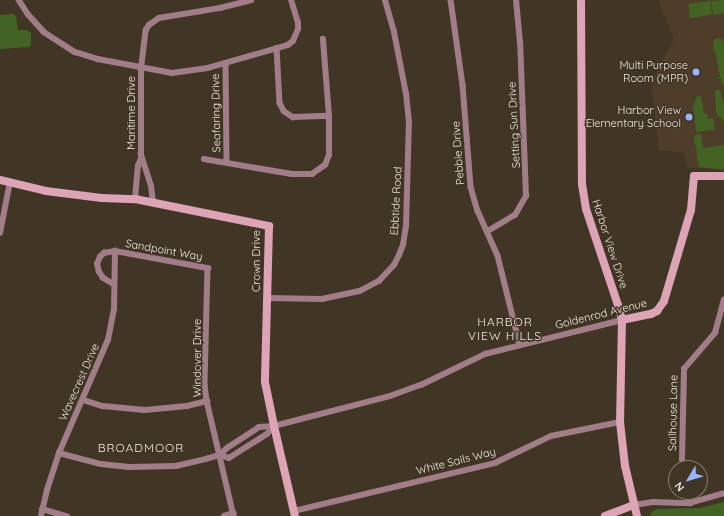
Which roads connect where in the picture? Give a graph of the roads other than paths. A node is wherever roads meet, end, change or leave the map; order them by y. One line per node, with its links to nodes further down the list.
1 (19, 0): 11 (street)
2 (251, 0): 11 (street, Maritime Drive)
3 (291, 0): 9 (street)
4 (385, 0): 28 (street, Ebbtide Road)
5 (450, 0): 23 (street, Pebble Drive)
6 (516, 0): 23 (street, Setting Sun Drive)
7 (581, 0): 30 (street, Harbor View Drive)
8 (323, 39): 12 (street)
9 (277, 48): 10 (street); 12 (street)
10 (226, 63): 11 (street); 15 (street, Seafaring Drive)
11 (141, 68): 13 (street, Maritime Drive)
12 (329, 116): 15 (street)
13 (141, 158): 19 (street, Maritime Drive); 20 (street, Maritime Drive)
14 (204, 159): 15 (street)
15 (227, 162)
16 (724, 176): 30 (street, Goldenrod Avenue)
17 (0, 180): 18 (street, Crown Drive)
18 (10, 182): 21 (street, Crown Drive); 24 (street)
19 (137, 184): 20 (street); 21 (street, Maritime Drive)
20 (151, 186): 22 (street, Maritime Drive)
21 (135, 199): 22 (street, Crown Drive)
22 (153, 202): 28 (street, Crown Drive)
23 (488, 231): 31 (street, Pebble Drive)
24 (0, 233)
25 (115, 251): 26 (street, Sandpoint Way); 27 (street, Wavecrest Drive); 27 (street)
26 (208, 268): 33 (street, Windover Drive)
27 (114, 285): 32 (street, Wavecrest Drive)
28 (267, 298): 35 (street, Crown Drive)
29 (724, 300): 38 (street, Sailhouse Lane)
30 (622, 320): 31 (street, Goldenrod Avenue); 34 (street, Harbor View Drive)
31 (520, 344): 35 (street, Goldenrod Avenue)
32 (83, 400): 33 (street); 36 (street, Wavecrest Drive)
33 (207, 400): 37 (street, Windover Drive)
34 (620, 422): 42 (street, Harbor View Drive); 44 (street, White Sails Way)
35 (274, 426): 37 (street, Goldenrod Avenue); 37 (street, Goldenrod Avenue); 44 (street, Crown Drive)
36 (59, 453): 37 (street, Goldenrod Avenue); 43 (street, Wavecrest Drive)
37 (220, 455): 45 (street, Windover Drive)
38 (682, 460)
39 (724, 493): 41 (street)
40 (689, 500): 41 (street)
41 (690, 503): 42 (street)
42 (634, 505): 49 (street); 50 (street, Harbor View Drive)
43 (42, 509): 46 (street, Wavecrest Drive); 47 (street)
44 (295, 514)
45 (234, 515): 48 (street)
46 (41, 516)
47 (67, 516)
48 (224, 516)
49 (605, 516)
50 (637, 516)

